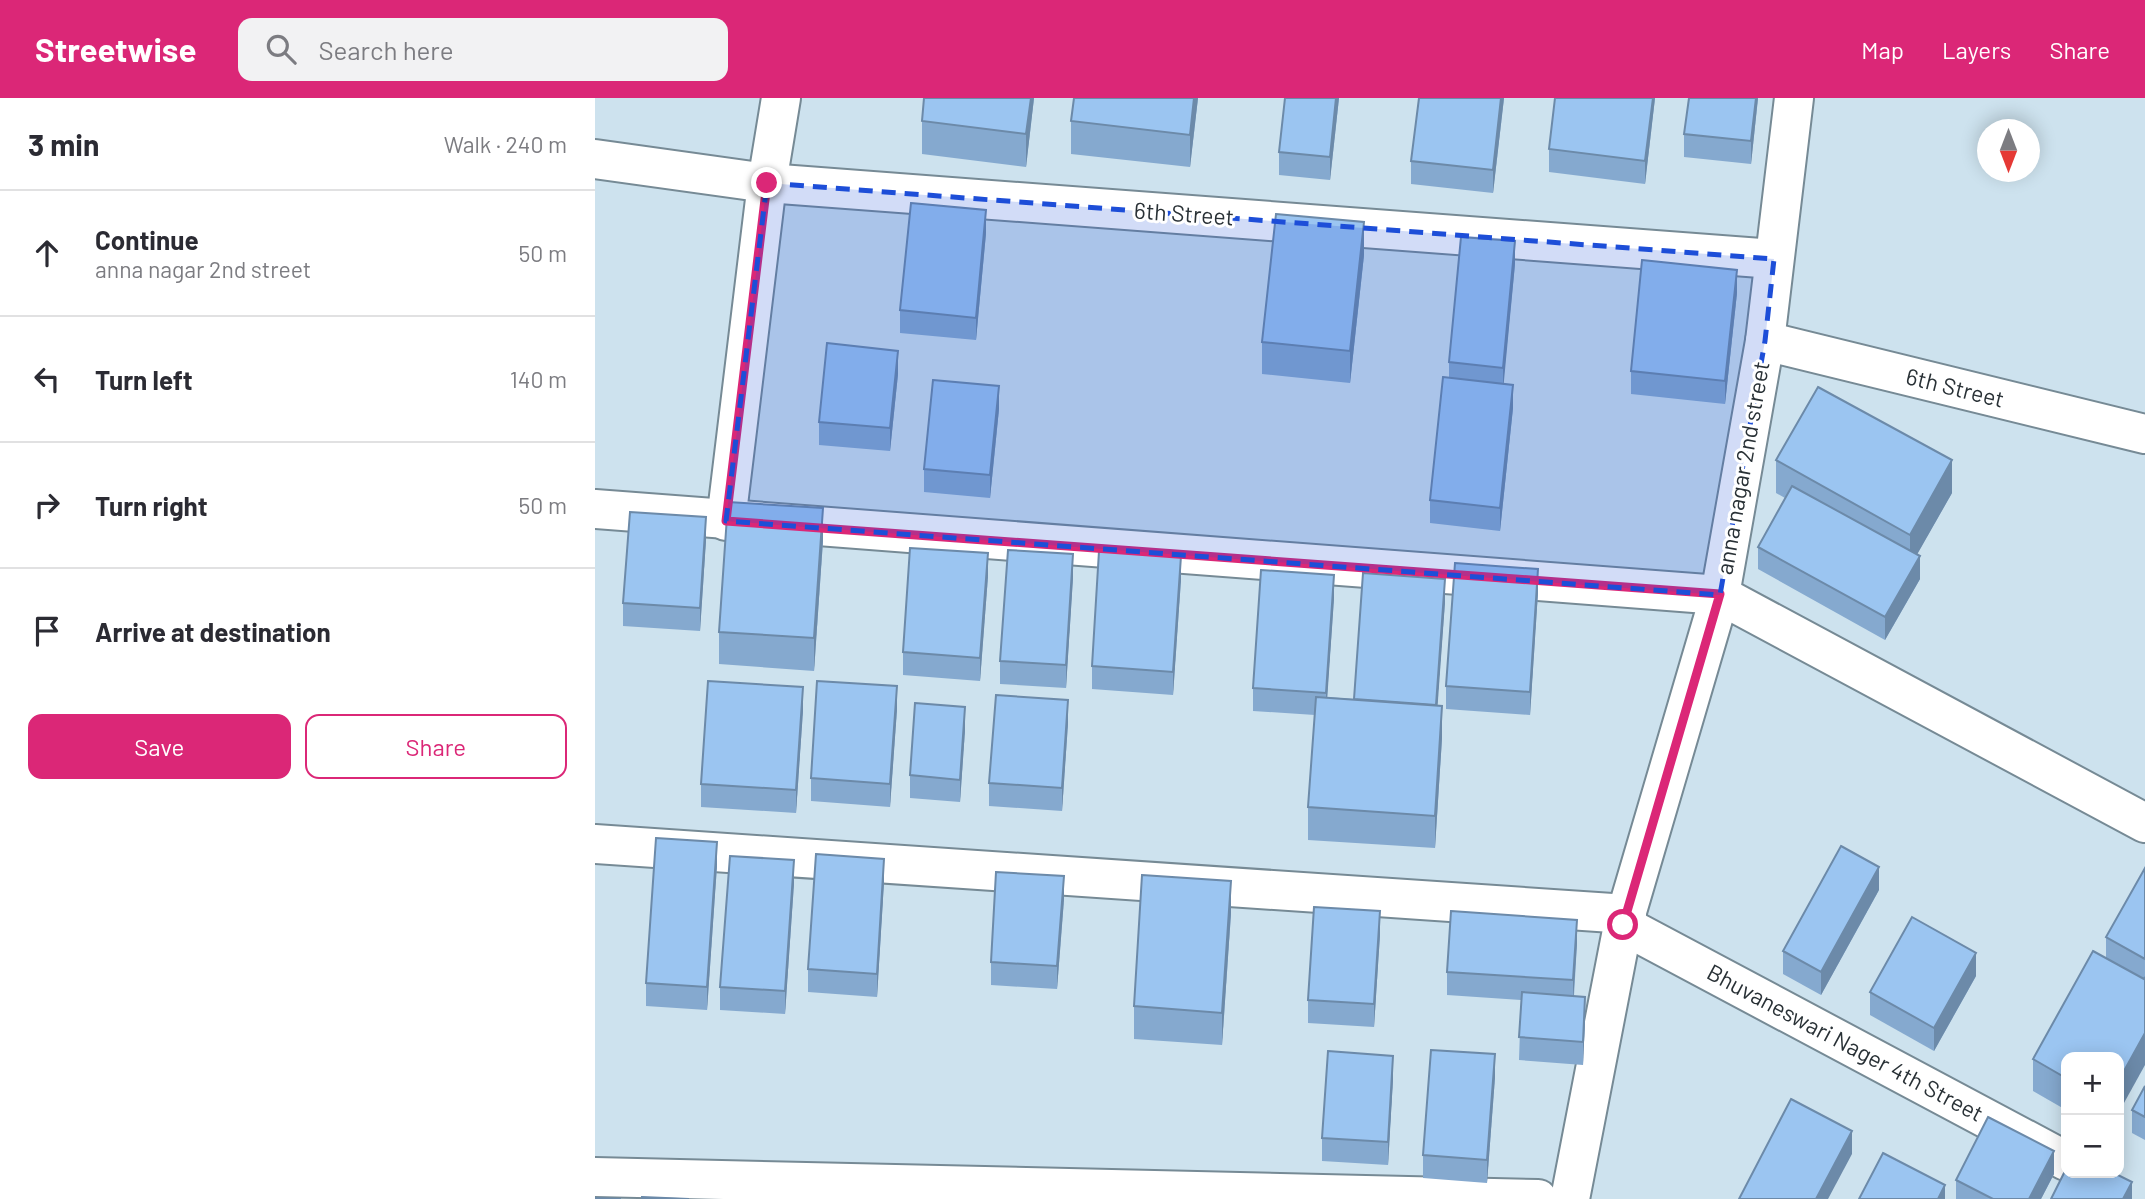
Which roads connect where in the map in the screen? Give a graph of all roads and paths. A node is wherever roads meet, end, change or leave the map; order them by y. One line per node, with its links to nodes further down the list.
1 (781, 98): 4 (street)
2 (1794, 98): 5 (street, anna nagar 2nd street)
3 (595, 159): 4 (street, 6th Street)
4 (767, 183): 5 (street, 6th Street); 9 (street)
5 (1774, 259): 6 (street, anna nagar 2nd street)
6 (1765, 341): 7 (street, 6th Street); 10 (street, anna nagar 2nd street)
7 (2145, 434)
8 (595, 509): 9 (street)
9 (726, 521): 10 (street)
10 (1720, 594): 11 (street); 13 (street, anna nagar 2nd street)
11 (2145, 823)
12 (595, 844): 13 (street)
13 (1625, 919): 14 (street, Bhuvaneswari Nager 4th Street); 17 (street, anna nagar 2nd street)
14 (2061, 1158)
15 (595, 1177): 16 (street)
16 (1538, 1199)
17 (1570, 1199)

